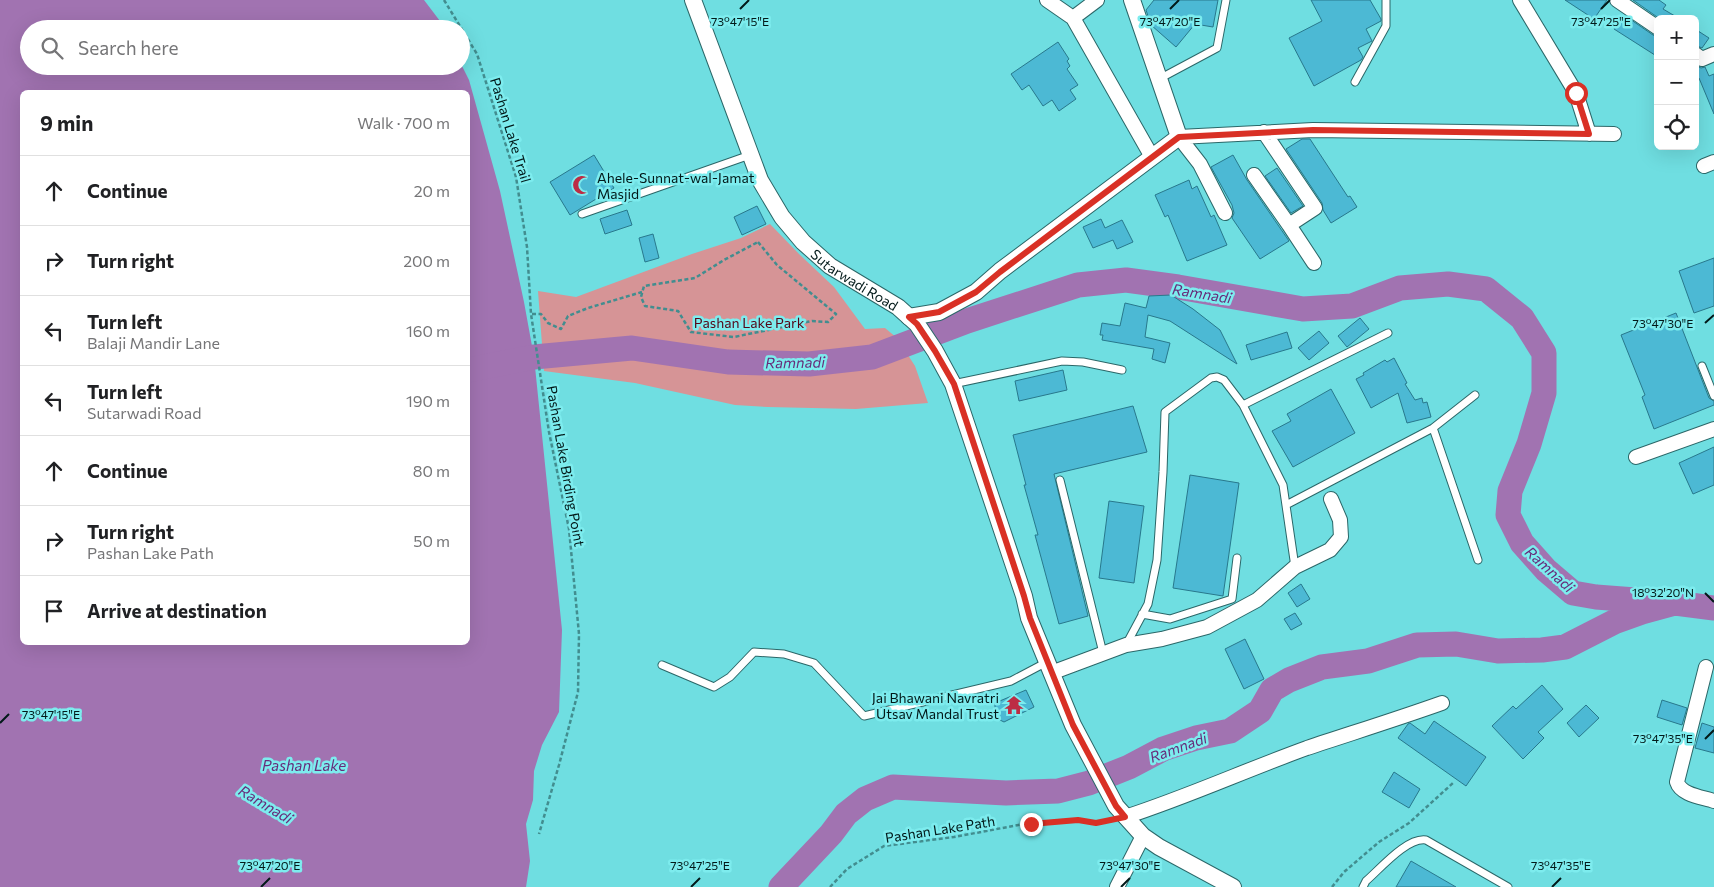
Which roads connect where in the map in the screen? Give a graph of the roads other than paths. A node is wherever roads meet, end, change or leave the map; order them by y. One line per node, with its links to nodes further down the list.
1 (693, 0): 19 (street, Sutarwadi Road)
2 (1047, 0): 9 (street)
3 (1098, 0): 9 (street)
4 (1132, 0): 13 (street)
5 (1226, 0): 13 (lane)
6 (1386, 0): 14 (lane)
7 (1520, 0): 16 (street)
8 (1616, 0): 10 (street)
9 (1073, 18): 20 (street)
10 (1654, 25)
11 (1714, 54): 12 (street)
12 (1699, 57)
13 (1159, 79): 18 (street)
14 (1355, 82)
15 (1264, 132): 16 (street); 18 (street); 24 (street)
16 (1589, 134): 17 (street)
17 (1614, 134)
18 (1179, 137): 20 (street); 22 (street)
19 (750, 154): 23 (lane); 26 (street, Sutarwadi Road)
20 (1152, 157): 26 (street)
21 (1254, 175): 24 (street)
22 (1225, 213)
23 (582, 214)
24 (1289, 226): 25 (street)
25 (1314, 262)
26 (913, 320): 30 (street, Sutarwadi Road)
27 (1388, 333): 33 (lane)
28 (1702, 366): 32 (lane)
29 (1122, 370): 30 (lane)
30 (954, 384): 48 (street, Sutarwadi Road)
31 (1475, 395): 34 (lane)
32 (1714, 396)
33 (1243, 406): 39 (lane); 43 (lane)
34 (1433, 428): 39 (lane); 41 (lane)
35 (1714, 429): 36 (street)
36 (1636, 456)
37 (1060, 480): 45 (lane)
38 (1331, 499): 42 (street)
39 (1286, 505): 42 (lane)
40 (1237, 558): 43 (lane)
41 (1478, 560)
42 (1295, 567): 44 (street)
43 (1142, 614): 44 (lane)
44 (1126, 645): 45 (street)
45 (1103, 653): 48 (street)
46 (662, 665): 48 (lane)
47 (1706, 666): 50 (street)
48 (1049, 667): 51 (street, Sutarwadi Road)
49 (1442, 703): 51 (street)
50 (1714, 801)
51 (1120, 811): 52 (street)
52 (1143, 836): 53 (street); 54 (street)
53 (1222, 884)
54 (1117, 887)
55 (1363, 887): 56 (lane)
56 (1508, 887)

